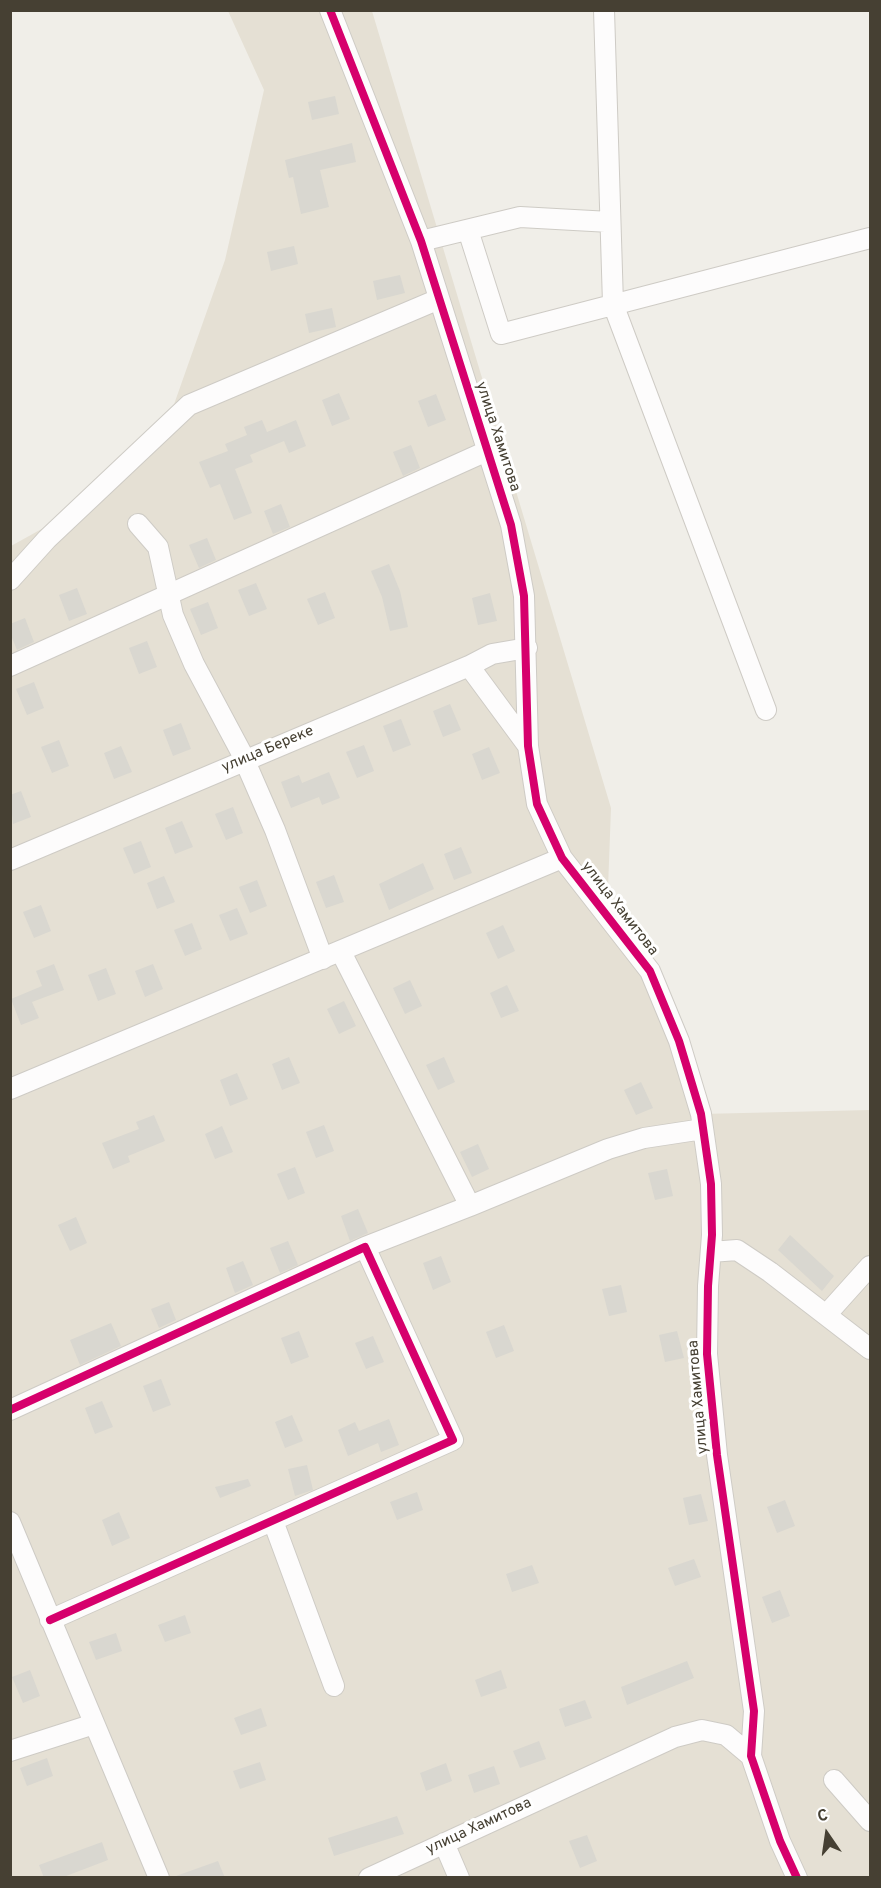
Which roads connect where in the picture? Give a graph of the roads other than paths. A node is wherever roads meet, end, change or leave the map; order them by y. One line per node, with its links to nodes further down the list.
1 (330, 10): 6 (street, улица Хамитова)
2 (604, 10): 3 (street)
3 (610, 222): 4 (street); 8 (street)
4 (468, 230): 6 (street); 8 (street)
5 (870, 238): 8 (street)
6 (421, 241): 7 (street, улица Хамитова)
7 (439, 299): 9 (street, улица Хамитова); 11 (street)
8 (613, 304): 16 (street)
9 (487, 451): 12 (street); 13 (street, улица Хамитова)
10 (138, 524): 12 (street)
11 (10, 580)
12 (169, 594): 14 (street); 18 (street)
13 (527, 648): 15 (street, улица Береке); 17 (street, улица Хамитова)
14 (10, 666)
15 (469, 666): 17 (street); 18 (street, улица Береке)
16 (766, 710)
17 (528, 746): 19 (street, улица Хамитова)
18 (245, 760): 20 (street, улица Береке); 21 (street)
19 (562, 858): 21 (street); 23 (street, улица Хамитова)
20 (10, 860)
21 (332, 955): 22 (street); 24 (street)
22 (10, 1089)
23 (704, 1130): 24 (street); 26 (street, улица Хамитова)
24 (470, 1206): 25 (street)
25 (365, 1247): 30 (street); 31 (street)
26 (711, 1252): 28 (street); 37 (street, улица Хамитова)
27 (870, 1266): 28 (street)
28 (826, 1315): 29 (street)
29 (870, 1349)
30 (10, 1410)
31 (273, 1521): 33 (street); 34 (street)
32 (10, 1522): 33 (street)
33 (50, 1620): 35 (street)
34 (334, 1686)
35 (94, 1724): 36 (street); 41 (street)
36 (10, 1751)
37 (751, 1756): 40 (street, улица Хамитова); 44 (street, улица Хамитова)
38 (834, 1780): 39 (street)
39 (870, 1821)
40 (444, 1843): 42 (street, улица Хамитова); 43 (street)
41 (159, 1878)
42 (369, 1878)
43 (459, 1878)
44 (797, 1878)

